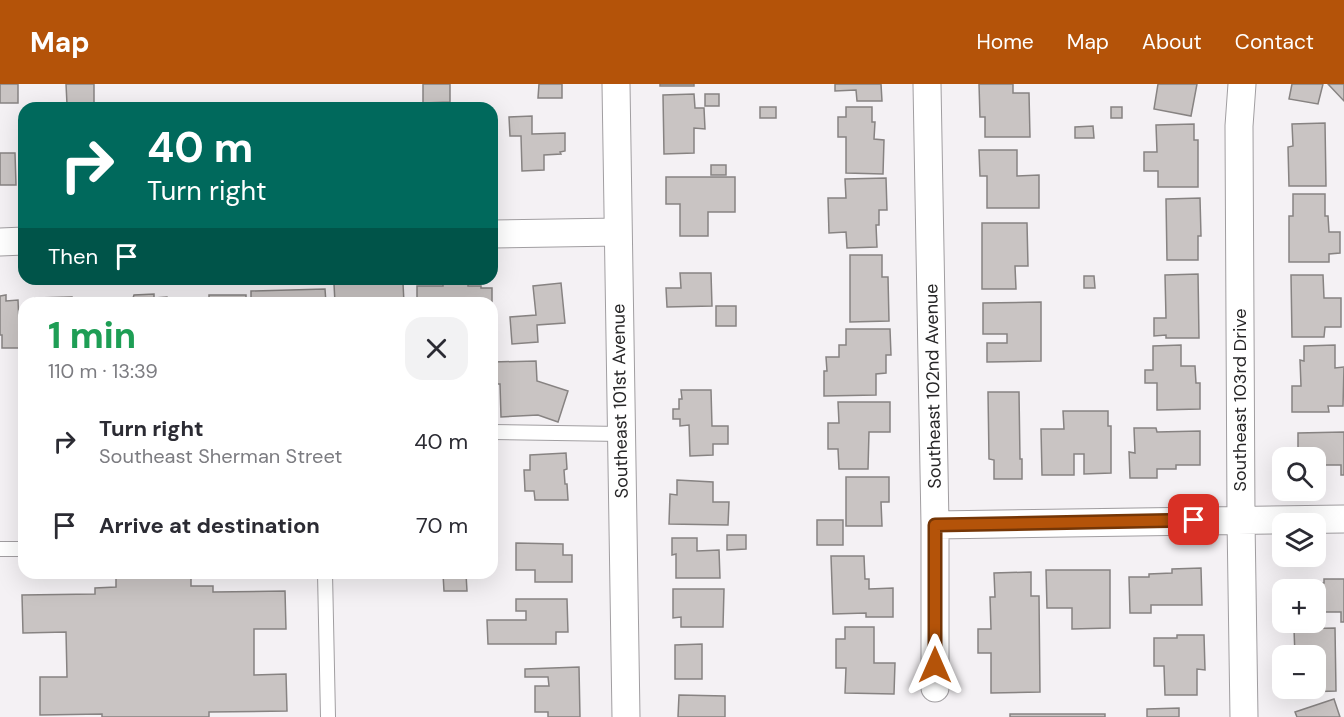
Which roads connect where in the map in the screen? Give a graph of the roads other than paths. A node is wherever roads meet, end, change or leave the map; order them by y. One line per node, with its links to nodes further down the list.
1 (616, 84): 4 (street, Southeast 101st Avenue)
2 (927, 84): 12 (street, Southeast 102nd Avenue)
3 (1242, 84): 10 (street, Southeast 103rd Drive)
4 (618, 232): 5 (street); 9 (street, Southeast 101st Avenue)
5 (498, 234)
6 (18, 241): 7 (street)
7 (0, 242)
8 (498, 432): 9 (lane)
9 (621, 434): 18 (street, Southeast 101st Avenue)
10 (1241, 519): 11 (street); 12 (street); 19 (street, Southeast 103rd Drive)
11 (1344, 519)
12 (935, 525): 16 (street, Southeast 102nd Avenue)
13 (0, 549): 14 (lane)
14 (18, 549)
15 (325, 579): 17 (lane)
16 (935, 688)
17 (328, 717)
18 (626, 717)
19 (1245, 717)

